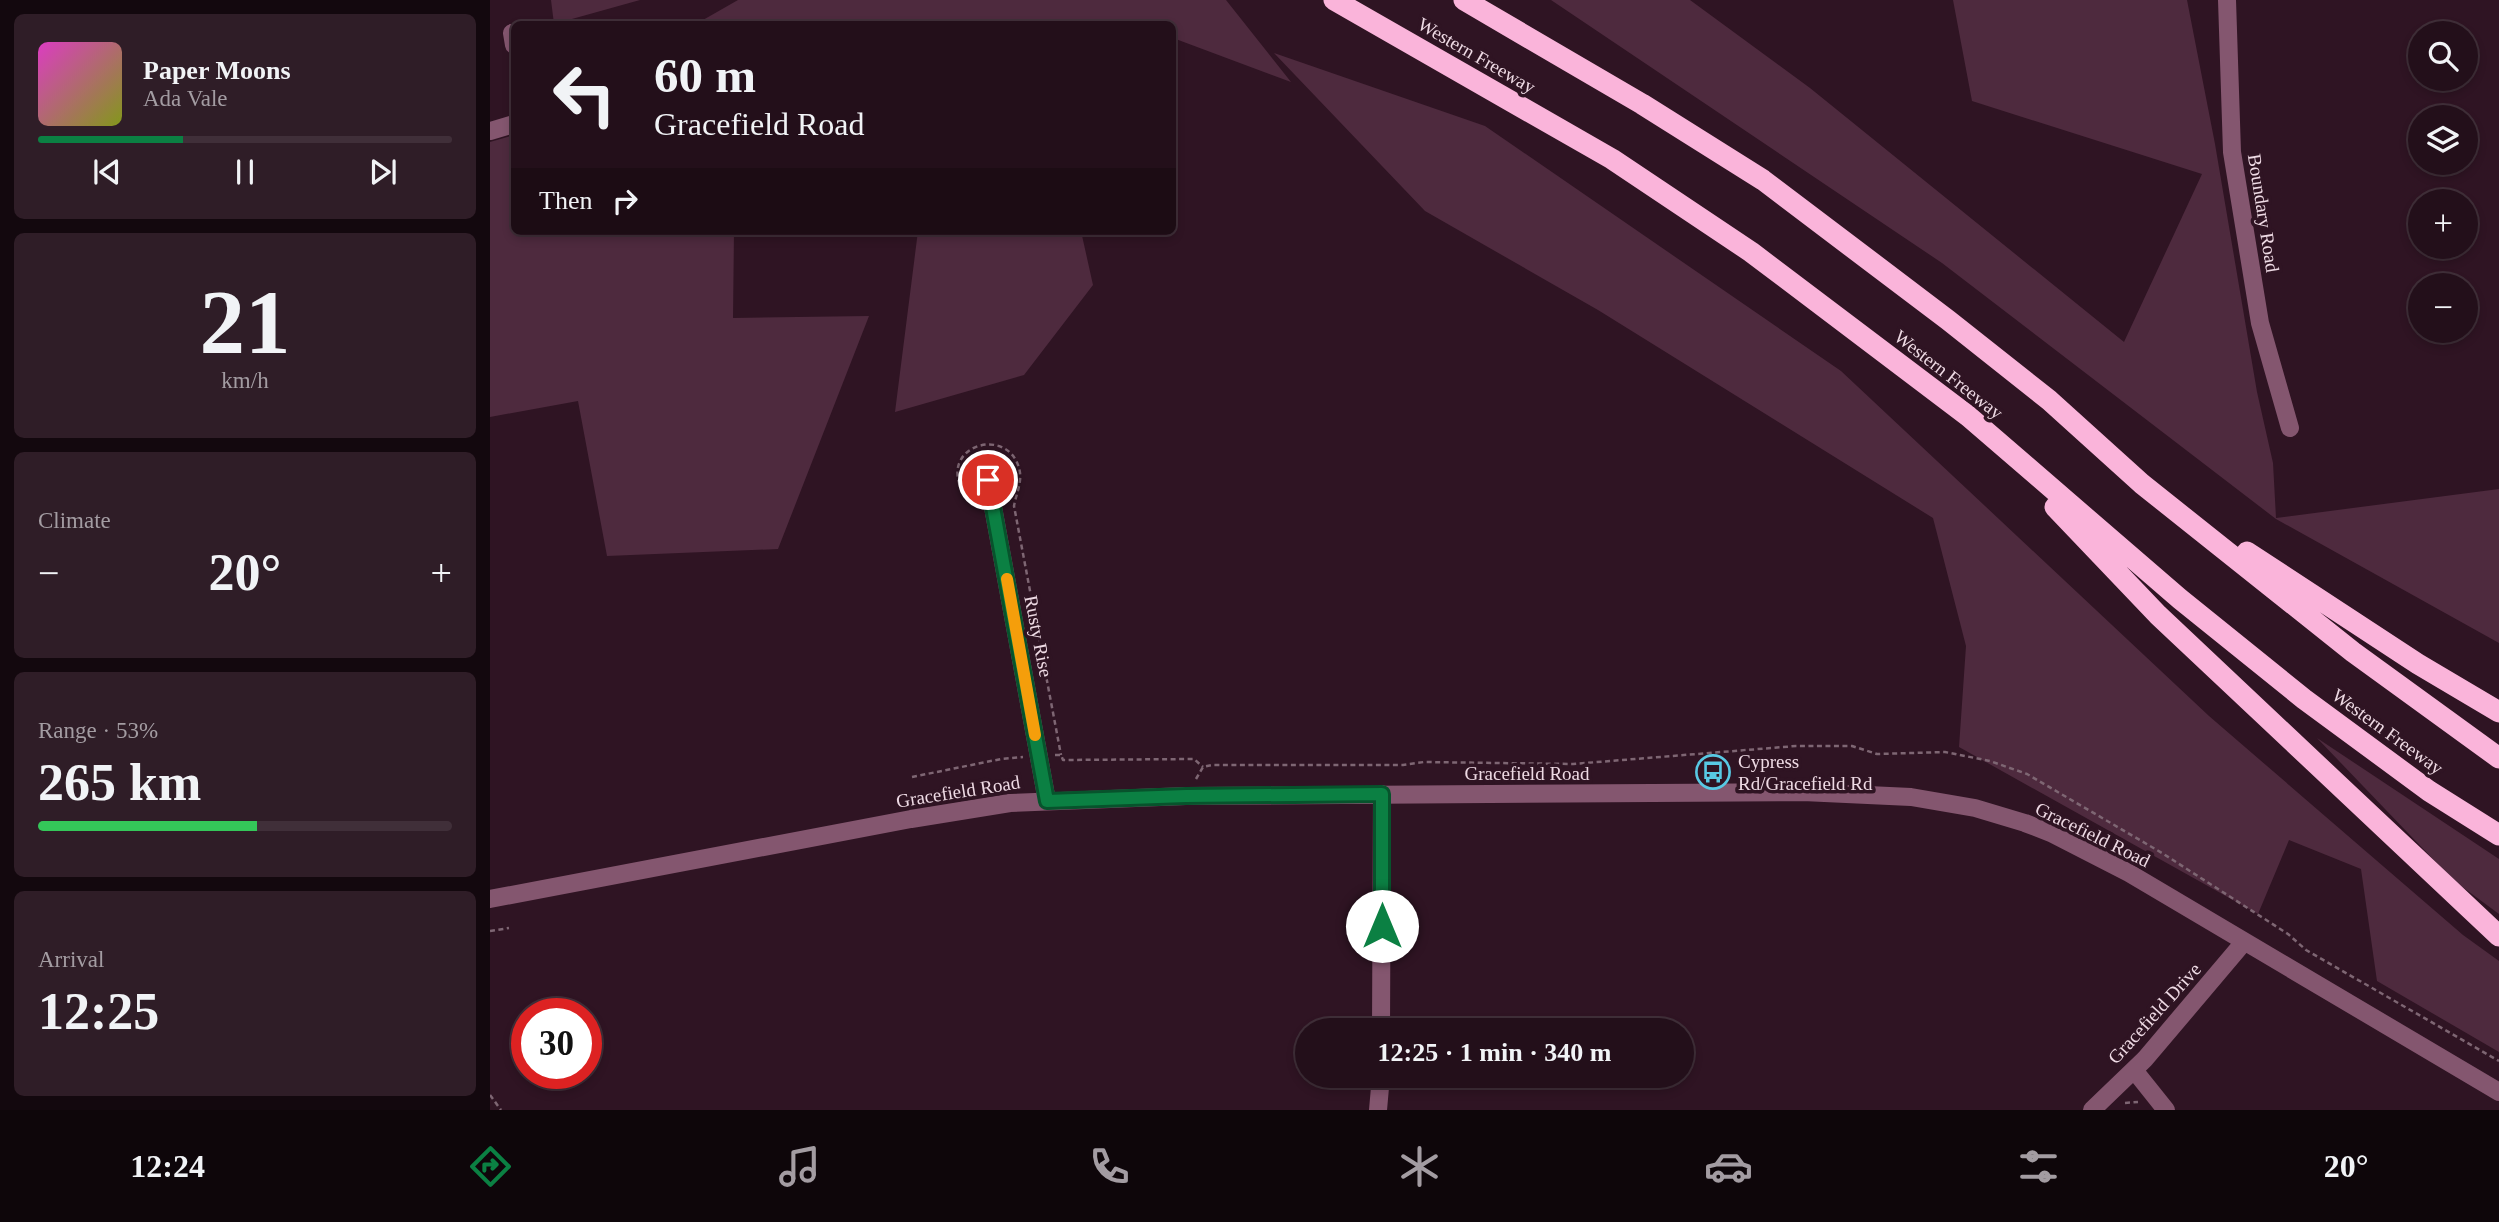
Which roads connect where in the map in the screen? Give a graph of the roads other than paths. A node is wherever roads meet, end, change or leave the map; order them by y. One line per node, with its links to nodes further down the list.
1 (1335, 0): 6 (highway, Western Freeway)
2 (1464, 0): 9 (highway)
3 (2227, 0): 7 (street, Boundary Road)
4 (511, 125): 5 (street)
5 (490, 131)
6 (1968, 416): 14 (highway, Western Freeway); 16 (highway)
7 (2290, 428)
8 (988, 480): 13 (street, Rusty Rise)
9 (2142, 484): 10 (highway); 11 (highway)
10 (2499, 712)
11 (2499, 758)
12 (1382, 794): 13 (street, Gracefield Road); 17 (street, Gracefield Road); 18 (street)
13 (1047, 801): 15 (street, Gracefield Road)
14 (2499, 835)
15 (490, 899)
16 (2499, 936)
17 (2244, 942): 19 (street, Gracefield Drive); 21 (street, Gracefield Road)
18 (1381, 1018)
19 (2134, 1070): 23 (street, Gracefield Drive); 24 (street)
20 (1380, 1088): 22 (street)
21 (2499, 1092)
22 (1378, 1110)
23 (2092, 1110)
24 (2166, 1110)

